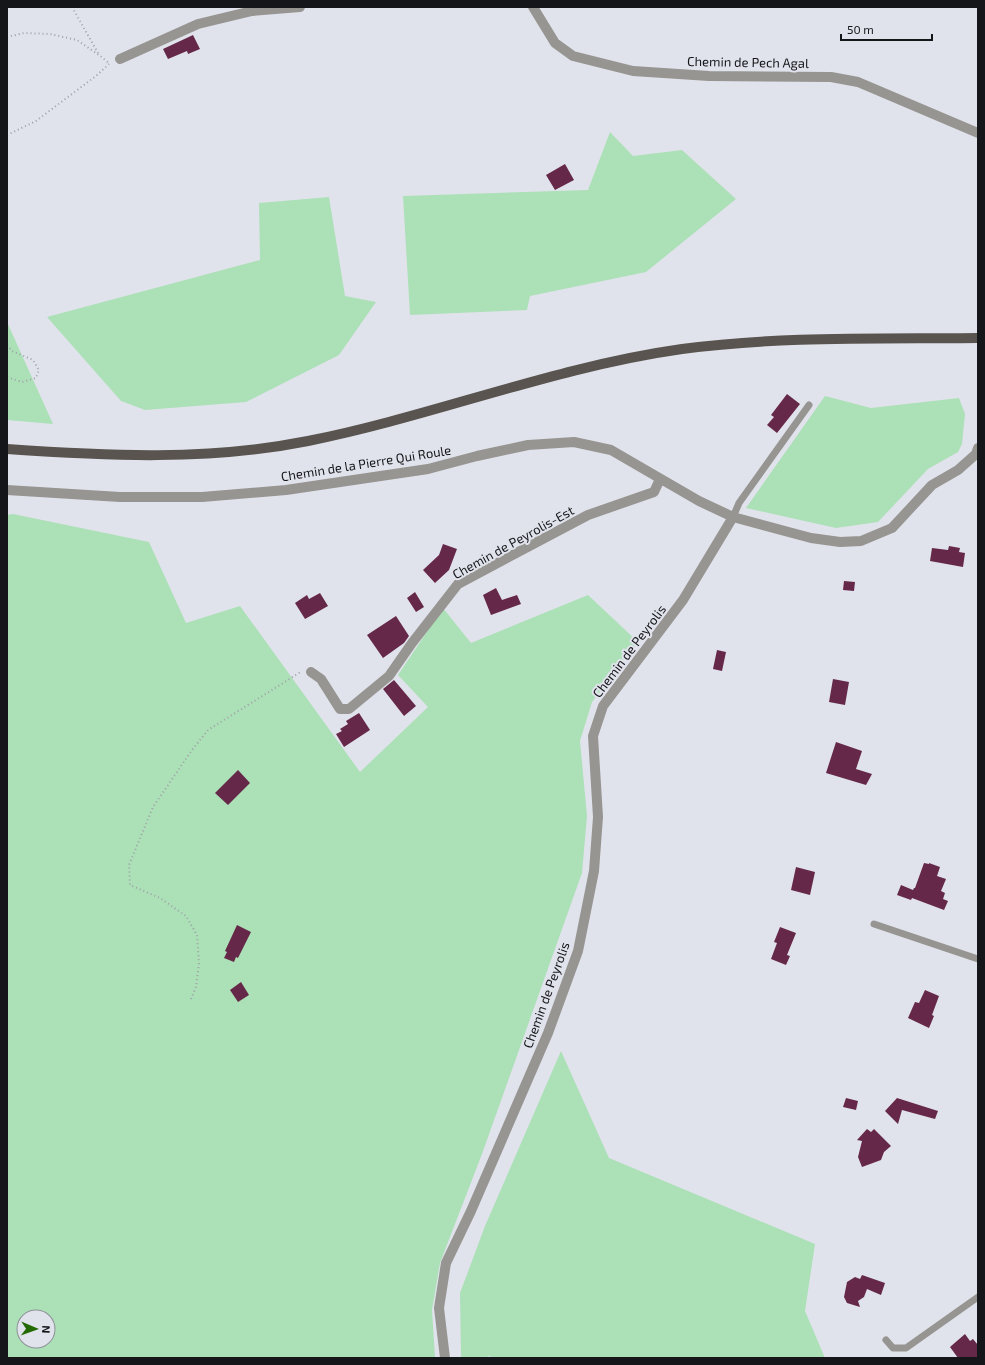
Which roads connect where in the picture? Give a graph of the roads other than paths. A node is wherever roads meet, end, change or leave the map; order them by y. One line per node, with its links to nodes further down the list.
1 (300, 7): 3 (street)
2 (533, 7): 4 (street, Chemin de Pech Agal)
3 (120, 59)
4 (978, 133)
5 (978, 338): 7 (main road)
6 (809, 405): 11 (lane)
7 (7, 449)
8 (977, 452): 11 (street)
9 (660, 479): 10 (street, Chemin de la Pierre Qui Roule); 11 (street, Chemin de la Pierre Qui Roule); 12 (street, Chemin de Peyrolis-Est)
10 (7, 490)
11 (733, 517): 17 (street, Chemin de Peyrolis)
12 (312, 672)
13 (874, 924): 14 (lane)
14 (978, 959)
15 (978, 1297): 16 (lane)
16 (886, 1340)
17 (445, 1358)

